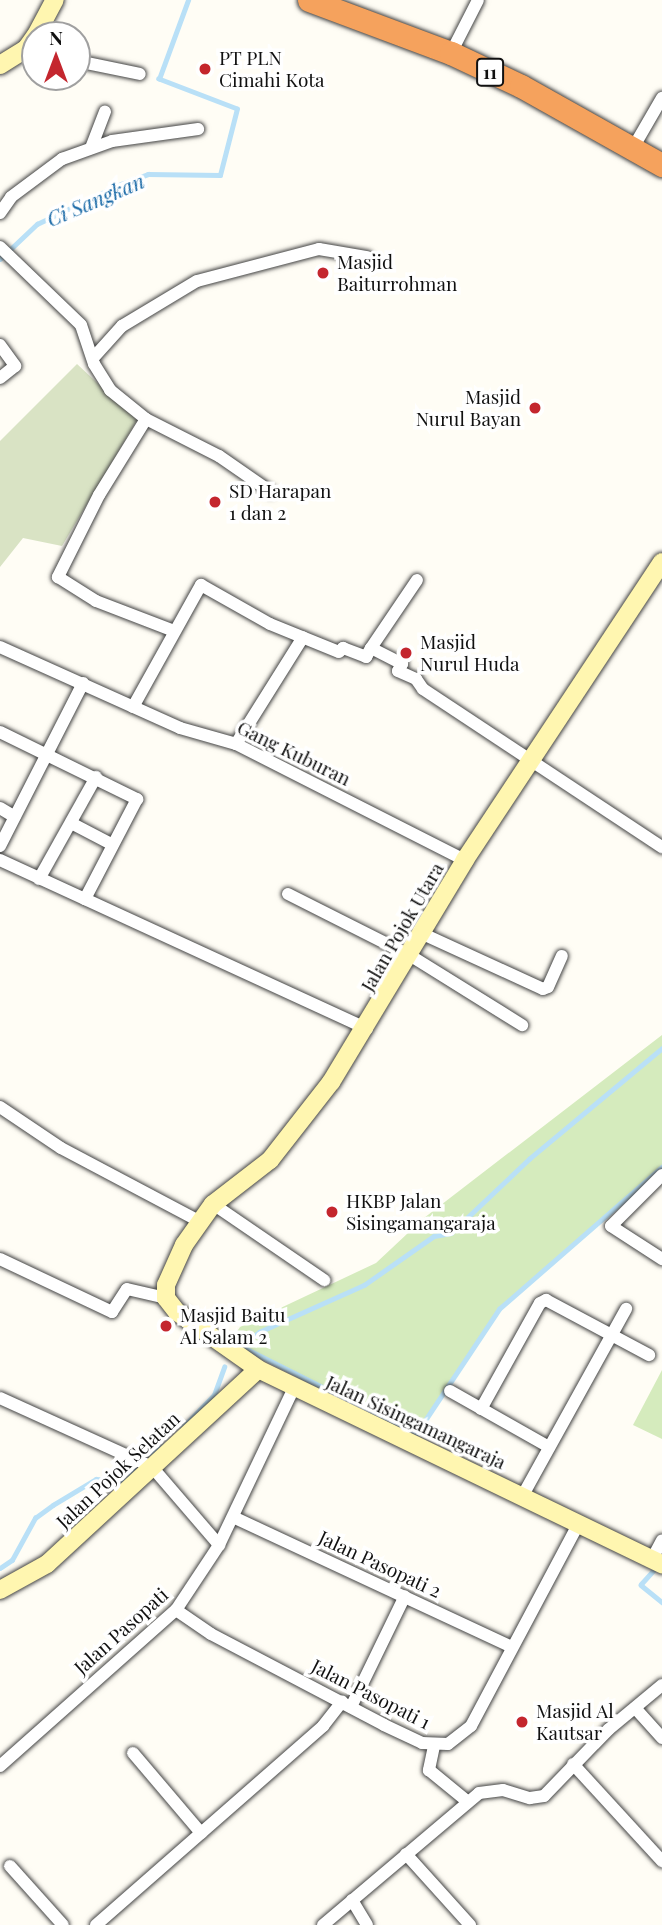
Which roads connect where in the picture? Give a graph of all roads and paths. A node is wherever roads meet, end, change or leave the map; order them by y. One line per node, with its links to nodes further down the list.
1 (55, 0): 4 (main road)
2 (309, 0): 6 (highway, 11)
3 (478, 0): 6 (street)
4 (44, 21)
5 (21, 51): 8 (main road)
6 (451, 53): 14 (highway, 11)
7 (91, 64): 9 (street)
8 (0, 65)
9 (140, 74)
10 (662, 98): 14 (street)
11 (105, 112): 13 (street)
12 (198, 129): 13 (street)
13 (91, 148): 16 (street)
14 (633, 148): 15 (highway, 11)
15 (662, 165)
16 (0, 213)
17 (6, 252): 20 (street)
18 (367, 257): 20 (street)
19 (0, 345): 21 (street)
20 (94, 357): 22 (street)
21 (0, 379)
22 (146, 419): 23 (street); 26 (street)
23 (271, 492)
24 (662, 562): 35 (main road, Jalan Pojok Utara)
25 (417, 580): 29 (street)
26 (174, 631): 27 (street); 31 (street)
27 (303, 637): 29 (street); 33 (street)
28 (0, 647): 30 (street, Gang Kuburan)
29 (371, 648): 35 (street)
30 (83, 683): 31 (street, Gang Kuburan); 34 (street)
31 (133, 707): 33 (street, Gang Kuburan)
32 (0, 732): 34 (street)
33 (236, 744): 44 (street, Gang Kuburan)
34 (47, 753): 36 (street); 38 (street)
35 (529, 762): 42 (street); 44 (main road, Jalan Pojok Utara)
36 (96, 777): 39 (street); 40 (street)
37 (0, 808): 38 (street)
38 (15, 817): 41 (street)
39 (71, 823): 40 (street); 45 (street)
40 (113, 845): 47 (street)
41 (0, 846)
42 (662, 846)
43 (0, 860): 45 (street)
44 (465, 860): 48 (main road, Jalan Pojok Utara)
45 (39, 879): 47 (street)
46 (288, 894): 49 (street)
47 (85, 899): 52 (street)
48 (423, 934): 49 (main road, Jalan Pojok Utara); 50 (street)
49 (411, 956): 51 (street); 52 (main road, Jalan Pojok Utara)
50 (562, 956)
51 (522, 1026)
52 (367, 1028): 55 (main road, Jalan Pojok Utara)
53 (0, 1107): 56 (street)
54 (662, 1175): 58 (street)
55 (213, 1204): 56 (main road, Jalan Pojok Utara); 59 (street)
56 (199, 1222): 60 (main road, Jalan Pojok Utara)
57 (0, 1259): 60 (street)
58 (662, 1259)
59 (324, 1280)
60 (166, 1297): 64 (main road, Jalan Sisingamangaraja)
61 (626, 1309): 62 (street)
62 (612, 1335): 63 (street); 68 (street); 69 (street)
63 (649, 1355)
64 (258, 1369): 65 (main road, Jalan Sisingamangaraja); 70 (main road, Jalan Pojok Selatan)
65 (294, 1388): 71 (main road, Jalan Sisingamangaraja); 72 (street, Jalan Pasopati)
66 (450, 1391): 68 (street)
67 (0, 1398): 70 (street)
68 (481, 1409): 69 (street)
69 (550, 1447): 71 (street)
70 (152, 1467): 75 (street); 77 (main road, Jalan Pojok Selatan)
71 (523, 1495): 73 (main road, Jalan Sisingamangaraja)
72 (233, 1517): 75 (street, Jalan Pasopati); 78 (street, Jalan Pasopati 2)
73 (579, 1523): 76 (main road, Jalan Sisingamangaraja); 80 (street, Jalan Pasopati 1)
74 (662, 1540): 76 (street)
75 (219, 1545): 79 (street, Jalan Pasopati)
76 (657, 1561)
77 (0, 1591)
78 (405, 1596): 80 (street, Jalan Pasopati 2); 82 (street)
79 (176, 1610): 82 (street, Jalan Pasopati 1); 88 (street, Jalan Pasopati)
80 (512, 1647): 85 (street, Jalan Pasopati 1)
81 (662, 1685): 83 (street)
82 (346, 1705): 85 (street, Jalan Pasopati 1); 90 (street)
83 (636, 1709): 84 (street); 87 (street)
84 (662, 1738)
85 (434, 1746): 89 (street)
86 (133, 1754): 90 (street)
87 (573, 1764): 89 (street); 92 (street)
88 (0, 1766)
89 (468, 1802): 91 (street)
90 (201, 1833): 96 (street)
91 (406, 1854): 94 (street); 99 (street)
92 (662, 1861)
93 (10, 1866): 95 (street)
94 (352, 1900): 97 (street); 98 (street)
95 (63, 1925)
96 (96, 1925)
97 (323, 1925)
98 (367, 1925)
99 (470, 1925)

